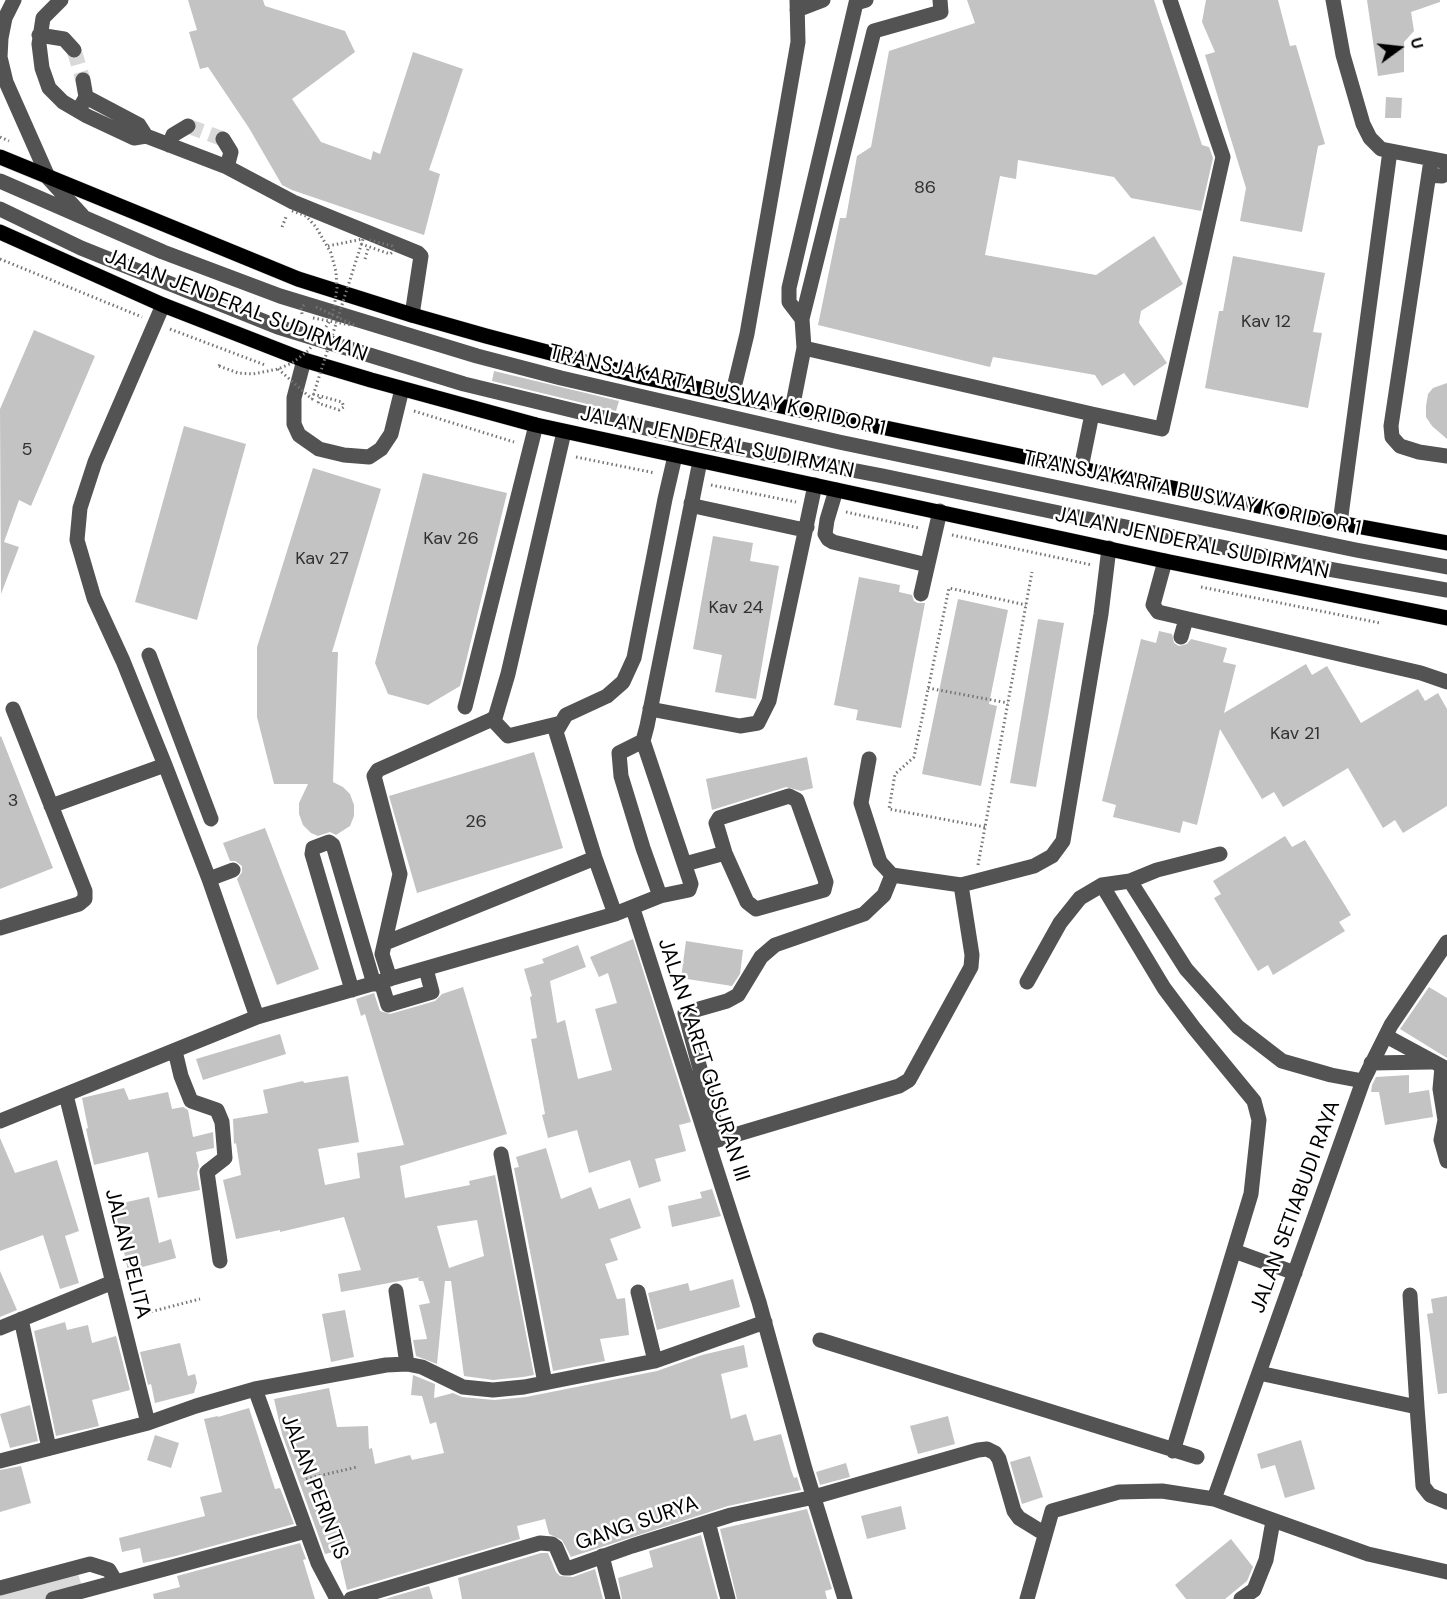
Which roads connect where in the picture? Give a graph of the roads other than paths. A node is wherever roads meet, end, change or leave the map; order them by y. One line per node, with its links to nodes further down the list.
1 (14, 0): 9 (street)
2 (61, 0): 10 (street)
3 (823, 0): 8 (street)
4 (866, 0): 33 (street)
5 (940, 0): 33 (street)
6 (1170, 0): 39 (street)
7 (1333, 0): 19 (street)
8 (797, 5): 37 (street)
9 (3, 20): 24 (street)
10 (39, 35): 11 (street); 14 (street)
11 (74, 50)
12 (83, 80): 13 (street)
13 (86, 97): 14 (street); 16 (street)
14 (78, 111): 16 (street)
15 (188, 126): 18 (street)
16 (146, 136): 18 (street)
17 (222, 139): 21 (street)
18 (169, 145): 21 (street)
19 (1390, 151): 22 (street); 50 (street)
20 (0, 157): 24 (main road)
21 (227, 167): 32 (street)
22 (1430, 167): 23 (street); 43 (street)
23 (1447, 168)
24 (50, 179): 27 (street); 32 (main road)
25 (0, 181): 27 (street, TRANSJAKARTA BUSWAY KORIDOR 1)
26 (0, 209): 30 (street)
27 (85, 218): 56 (street, TRANSJAKARTA BUSWAY KORIDOR 1)
28 (0, 232): 29 (main road, JALAN JENDERAL SUDIRMAN)
29 (23, 243): 30 (street); 31 (main road, JALAN JENDERAL SUDIRMAN)
30 (81, 248): 57 (street)
31 (163, 305): 35 (main road, JALAN JENDERAL SUDIRMAN); 71 (street)
32 (412, 315): 37 (main road)
33 (802, 319): 34 (street)
34 (804, 348): 38 (street); 39 (street)
35 (304, 360): 36 (main road, JALAN JENDERAL SUDIRMAN); 36 (street)
36 (402, 389): 40 (main road, JALAN JENDERAL SUDIRMAN)
37 (732, 396): 38 (main road)
38 (792, 409): 45 (main road)
39 (1092, 414): 45 (street)
40 (536, 425): 41 (main road, JALAN JENDERAL SUDIRMAN); 64 (street)
41 (564, 432): 42 (main road, JALAN JENDERAL SUDIRMAN); 67 (street)
42 (675, 456): 44 (main road, JALAN JENDERAL SUDIRMAN); 68 (street)
43 (1447, 456)
44 (700, 462): 46 (main road, JALAN JENDERAL SUDIRMAN); 48 (street)
45 (1081, 468): 50 (main road)
46 (815, 486): 47 (main road, JALAN JENDERAL SUDIRMAN); 51 (street)
47 (836, 490): 49 (main road, JALAN JENDERAL SUDIRMAN); 55 (street)
48 (691, 504): 51 (street); 66 (street)
49 (940, 511): 53 (main road, JALAN JENDERAL SUDIRMAN); 55 (street)
50 (1340, 523): 52 (main road)
51 (807, 525): 66 (street)
52 (1447, 543)
53 (1109, 548): 54 (main road, JALAN JENDERAL SUDIRMAN); 82 (street)
54 (1165, 561): 59 (main road, JALAN JENDERAL SUDIRMAN); 60 (street)
55 (927, 565): 58 (street)
56 (1447, 567)
57 (1447, 590)
58 (921, 594)
59 (1447, 618)
60 (1186, 619): 61 (street); 63 (street)
61 (1181, 637)
62 (148, 655): 73 (street)
63 (1447, 682)
64 (465, 707)
65 (12, 709): 72 (street)
66 (650, 709): 69 (street)
67 (492, 719): 68 (street); 89 (street)
68 (561, 723): 76 (street)
69 (643, 741): 77 (street); 84 (street)
70 (869, 759): 79 (street)
71 (165, 765): 72 (street); 80 (street)
72 (51, 806): 87 (street)
73 (212, 819)
74 (725, 853): 74 (street); 77 (street)
75 (1220, 854): 81 (street)
76 (595, 858): 86 (street); 89 (street)
77 (685, 864): 84 (street)
78 (233, 870): 80 (street)
79 (892, 875): 82 (street); 103 (street)
80 (209, 879): 94 (street)
81 (1130, 881): 83 (street); 99 (street)
82 (968, 883): 103 (street)
83 (1102, 885): 92 (street); 106 (street)
84 (660, 896): 85 (street)
85 (633, 909): 86 (street); 103 (street, JALAN KARET GUSURAN III)
86 (615, 914): 90 (street)
87 (0, 928)
88 (1447, 942): 95 (street, JALAN SETIABUDI RAYA)
89 (385, 943): 91 (street)
90 (426, 969): 91 (street); 91 (street)
91 (382, 982): 93 (street); 93 (street)
92 (1027, 982)
93 (352, 990): 94 (street)
94 (257, 1017): 96 (street)
95 (1386, 1036): 97 (street, JALAN SETIABUDI RAYA); 98 (street)
96 (175, 1051): 100 (street); 107 (street)
97 (1371, 1063): 98 (street); 99 (street, JALAN SETIABUDI RAYA)
98 (1441, 1066): 102 (street)
99 (1363, 1082): 108 (street, JALAN SETIABUDI RAYA)
100 (66, 1095): 101 (street); 109 (street, JALAN PELITA)
101 (0, 1121)
102 (1446, 1121): 105 (street)
103 (713, 1141): 114 (street, JALAN KARET GUSURAN III)
104 (501, 1154): 120 (street)
105 (1447, 1161)
106 (1234, 1251): 108 (street); 125 (street)
107 (220, 1261)
108 (1295, 1273): 119 (street, JALAN SETIABUDI RAYA)
109 (112, 1281): 113 (street); 123 (street, JALAN PELITA)
110 (396, 1291): 118 (street)
111 (638, 1292): 117 (street)
112 (1410, 1294): 122 (street)
113 (21, 1319): 115 (street); 124 (street)
114 (765, 1322): 117 (street); 128 (street, JALAN KARET GUSURAN III)
115 (0, 1328)
116 (820, 1340): 125 (street)
117 (655, 1361): 120 (street)
118 (406, 1364): 120 (street); 121 (street)
119 (1259, 1373): 122 (street); 129 (street, JALAN SETIABUDI RAYA)
120 (545, 1383)
121 (255, 1389): 123 (street); 133 (street, JALAN PERINTIS)
122 (1417, 1407): 130 (street)
123 (148, 1423): 124 (street)
124 (50, 1448): 127 (street)
125 (1173, 1451): 126 (street)
126 (1197, 1457)
127 (0, 1461)
128 (814, 1497): 132 (street, GANG SURYA); 134 (street, GANG SURYA); 145 (street, JALAN KARET GUSURAN III)
129 (1214, 1499): 131 (street); 134 (street)
130 (1447, 1502)
131 (1274, 1521): 136 (street); 147 (street)
132 (708, 1522): 135 (street, GANG SURYA); 144 (street)
133 (306, 1531): 137 (street); 141 (street, JALAN PERINTIS)
134 (1045, 1533): 146 (street)
135 (602, 1556): 139 (street, GANG SURYA); 143 (street)
136 (1447, 1572)
137 (116, 1582): 138 (street); 140 (street)
138 (0, 1588)
139 (388, 1594): 142 (street, GANG SURYA)
140 (53, 1599)
141 (337, 1599)
142 (351, 1599)
143 (613, 1599)
144 (728, 1599)
145 (845, 1599)
146 (1027, 1599)
147 (1241, 1599)

